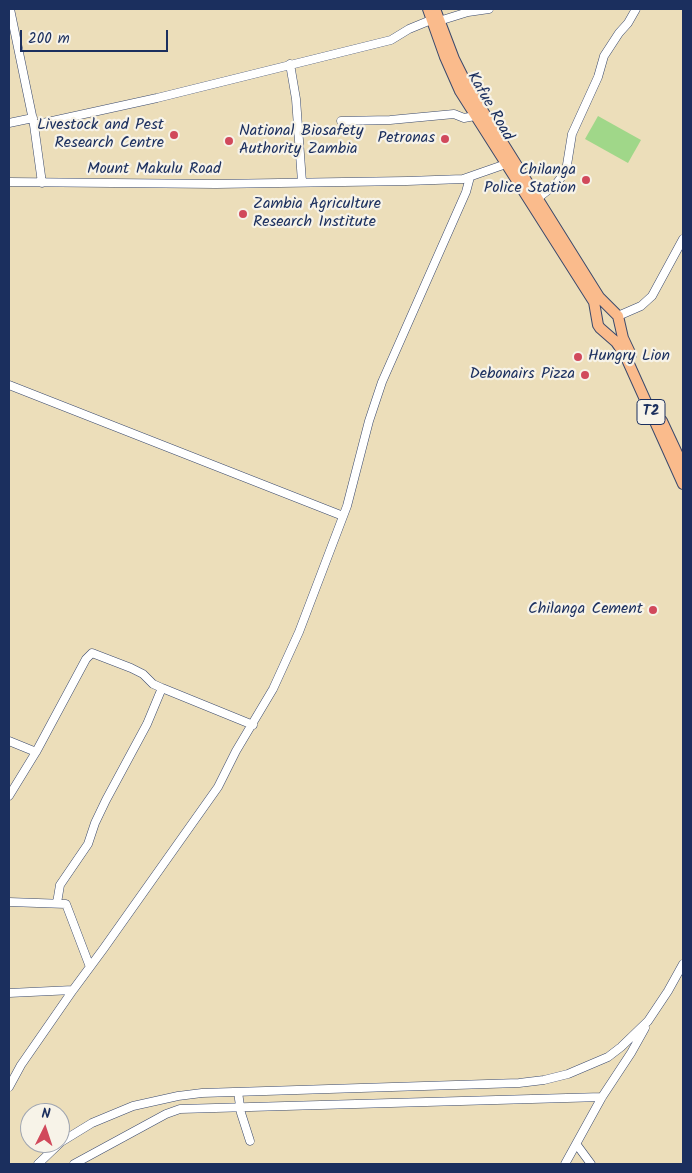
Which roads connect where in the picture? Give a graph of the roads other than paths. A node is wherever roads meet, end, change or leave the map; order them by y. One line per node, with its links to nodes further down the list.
1 (10, 9): 10 (street)
2 (428, 9): 6 (highway, Kafue Road / T2)
3 (435, 9): 6 (highway, Kafue Road / T2)
4 (489, 9): 6 (street)
5 (636, 9): 17 (street)
6 (436, 21): 7 (street); 8 (highway, Kafue Road / T2); 17 (highway, Kafue Road / T2)
7 (290, 64): 10 (street); 15 (street)
8 (475, 116): 9 (street); 12 (highway, Kafue Road / T2)
9 (341, 121)
10 (33, 122): 11 (street); 16 (street)
11 (9, 123)
12 (506, 164): 13 (street, Mount Makulu Road); 19 (highway, Kafue Road / T2)
13 (470, 178): 15 (street, Mount Makulu Road); 25 (street)
14 (9, 182): 16 (street, Mount Makulu Road)
15 (302, 182): 16 (street, Mount Makulu Road)
16 (42, 183)
17 (538, 198): 20 (highway, Kafue Road / T2)
18 (683, 239): 20 (street)
19 (597, 317): 20 (highway); 21 (highway)
20 (617, 317): 21 (highway); 23 (highway, Kafue Road / T2)
21 (603, 330): 24 (highway, T2)
22 (9, 385): 25 (street)
23 (683, 466)
24 (683, 484)
25 (343, 516): 27 (street)
26 (162, 688): 27 (street); 29 (street); 32 (street)
27 (253, 725): 34 (street)
28 (9, 741): 29 (street)
29 (36, 752): 30 (street)
30 (9, 796)
31 (9, 902): 32 (street)
32 (57, 903): 34 (street)
33 (683, 964): 37 (street)
34 (90, 967): 35 (street)
35 (73, 990): 36 (street); 40 (street)
36 (9, 992)
37 (648, 1022): 38 (street); 39 (street)
38 (621, 1047): 39 (street); 41 (street)
39 (631, 1053): 42 (street)
40 (9, 1087)
41 (238, 1092): 43 (street); 46 (street)
42 (602, 1097): 43 (street); 45 (street)
43 (240, 1108): 44 (street); 47 (street)
44 (250, 1142)
45 (577, 1144): 48 (street); 49 (street)
46 (38, 1164)
47 (74, 1164)
48 (565, 1164)
49 (591, 1164)

